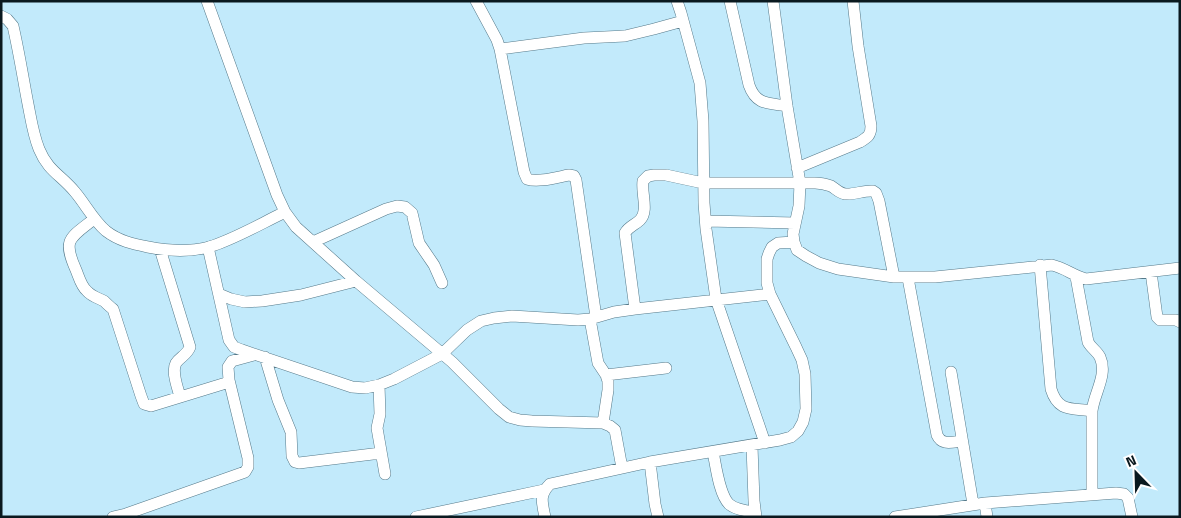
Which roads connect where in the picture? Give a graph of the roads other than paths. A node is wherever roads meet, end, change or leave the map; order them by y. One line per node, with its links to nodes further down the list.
1 (207, 1): 14 (street)
2 (476, 1): 9 (street)
3 (677, 1): 8 (street)
4 (730, 1): 10 (street)
5 (773, 1): 10 (street)
6 (853, 1): 11 (street)
7 (1, 16): 15 (street)
8 (683, 21): 9 (street); 12 (street)
9 (500, 49): 34 (street)
10 (787, 106): 11 (street)
11 (797, 168): 13 (street)
12 (703, 183): 13 (street); 16 (street); 33 (street)
13 (800, 183): 17 (street); 25 (street)
14 (285, 212): 18 (street); 20 (street)
15 (94, 219): 21 (street); 43 (street)
16 (706, 222): 17 (street); 32 (street)
17 (795, 223): 19 (street)
18 (314, 242): 28 (street); 29 (street)
19 (794, 242): 25 (street); 31 (street)
20 (208, 247): 21 (street); 30 (street)
21 (160, 249): 43 (street)
22 (1040, 266): 26 (street); 27 (street); 44 (street)
23 (1180, 268): 24 (street)
24 (1151, 272): 26 (street); 35 (street)
25 (894, 277): 27 (street)
26 (1076, 277): 44 (street)
27 (908, 278): 46 (street)
28 (356, 281): 30 (street); 36 (street)
29 (442, 282)
30 (219, 294): 37 (street)
31 (770, 294): 32 (street); 47 (street)
32 (716, 299): 33 (street); 47 (street)
33 (635, 309): 34 (street)
34 (593, 318): 36 (street); 40 (street)
35 (1180, 322)
36 (442, 354): 42 (street); 45 (street)
37 (260, 356): 41 (street); 42 (street); 50 (street)
38 (666, 368): 40 (street)
39 (951, 372): 46 (street)
40 (606, 375): 45 (street)
41 (230, 380): 43 (street); 59 (street)
42 (379, 385): 50 (street)
43 (180, 397)
44 (1092, 411): 55 (street)
45 (603, 424): 52 (street)
46 (962, 441): 57 (street)
47 (765, 443): 48 (street)
48 (752, 446): 49 (street); 58 (street)
49 (713, 452): 51 (street); 58 (street)
50 (381, 454): 53 (street)
51 (650, 462): 52 (street); 62 (street)
52 (622, 468): 54 (street)
53 (385, 474)
54 (544, 490): 60 (street); 61 (street)
55 (1092, 494): 56 (street); 65 (street)
56 (985, 503): 57 (street); 64 (street)
57 (973, 504): 63 (street)
58 (756, 515)
59 (113, 517)
60 (416, 517)
61 (546, 517)
62 (658, 517)
63 (895, 517)
64 (987, 517)
65 (1132, 517)

